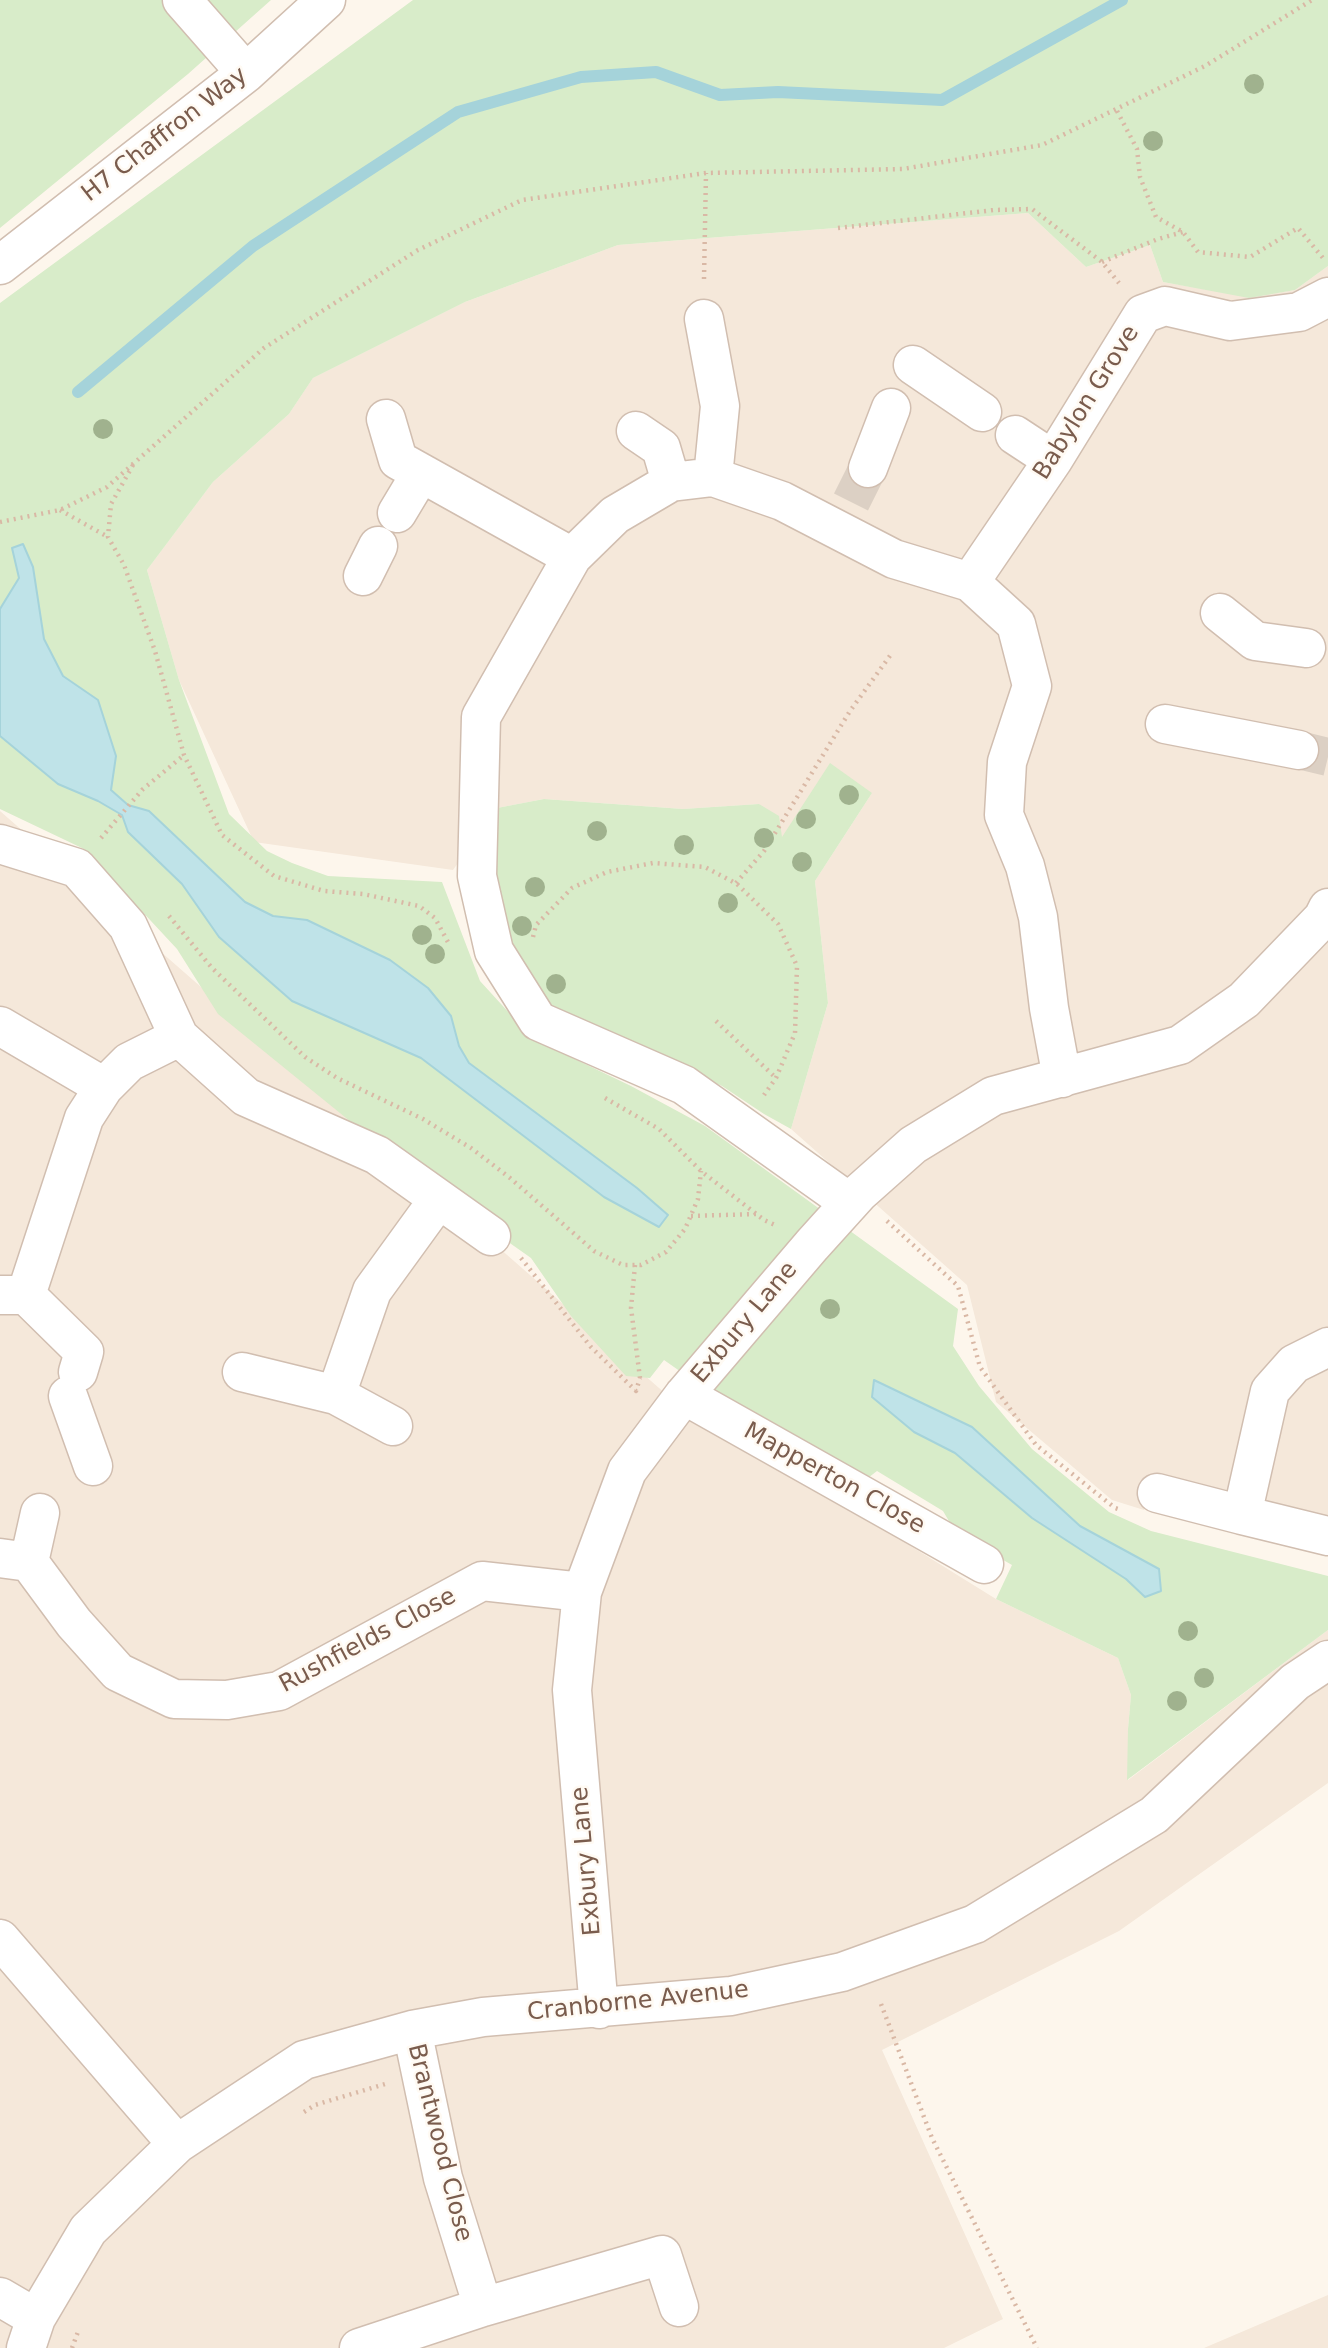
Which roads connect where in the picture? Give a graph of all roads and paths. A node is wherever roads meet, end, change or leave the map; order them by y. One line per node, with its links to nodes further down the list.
1 (182, 0): 4 (street)
2 (326, 0): 4 (street, H7 Chaffron Way)
3 (1312, 0): 5 (path)
4 (246, 74): 11 (street, H7 Chaffron Way)
5 (1117, 111): 6 (path); 8 (path)
6 (706, 173): 14 (path); 21 (path)
7 (838, 228): 9 (path)
8 (1183, 233): 9 (path); 10 (path)
9 (1102, 262): 13 (path)
10 (1327, 263)
11 (0, 265)
12 (1328, 296): 13 (street, Babylon Grove)
13 (1143, 314): 22 (street, Babylon Grove)
14 (704, 319): 25 (street)
15 (913, 365): 17 (street)
16 (891, 408): 23 (street)
17 (982, 412)
18 (386, 419): 24 (street)
19 (636, 431): 26 (street)
20 (1015, 435): 22 (street)
21 (137, 458): 27 (path); 30 (path)
22 (1053, 460): 32 (street, Babylon Grove)
23 (868, 468)
24 (421, 472): 28 (street); 31 (street)
25 (713, 477): 26 (street); 32 (street)
26 (671, 482): 31 (street)
27 (60, 510): 29 (path); 30 (path)
28 (397, 513)
29 (0, 522)
30 (108, 537): 38 (path)
31 (572, 558): 45 (street)
32 (970, 582): 49 (street)
33 (1220, 613): 34 (street)
34 (1306, 648)
35 (892, 653): 41 (path)
36 (1166, 724): 37 (street)
37 (1299, 750)
38 (184, 755): 39 (path); 44 (path)
39 (108, 826)
40 (0, 844): 48 (street)
41 (736, 884): 45 (path); 50 (path)
42 (166, 912): 61 (path)
43 (1326, 915): 49 (street, Exbury Lane)
44 (451, 948)
45 (516, 986): 53 (street)
46 (716, 1021): 50 (path)
47 (0, 1026): 51 (street)
48 (179, 1037): 51 (street); 56 (street)
49 (1062, 1078): 55 (street, Exbury Lane)
50 (776, 1079): 53 (path)
51 (104, 1087): 62 (street)
52 (599, 1094): 54 (path)
53 (741, 1126): 55 (street)
54 (701, 1171): 57 (path); 58 (path)
55 (855, 1198): 60 (street, Exbury Lane); 70 (path)
56 (438, 1200): 59 (street); 66 (street)
57 (756, 1214): 58 (path); 60 (path)
58 (691, 1216): 61 (path)
59 (491, 1236): 65 (path)
60 (811, 1245): 67 (street, Exbury Lane)
61 (635, 1265): 65 (path)
62 (13, 1295): 69 (street)
63 (1328, 1347): 72 (street)
64 (242, 1372): 66 (street)
65 (640, 1378): 67 (path)
66 (336, 1395): 68 (street)
67 (684, 1395): 75 (street, Mapperton Close); 76 (street, Exbury Lane)
68 (393, 1426)
69 (93, 1466)
70 (1142, 1503): 72 (street)
71 (40, 1513): 74 (street)
72 (1242, 1515): 73 (street)
73 (1328, 1536)
74 (15, 1560): 76 (street, Rushfields Close)
75 (984, 1564)
76 (582, 1592): 80 (street, Exbury Lane)
77 (1328, 1660): 80 (street, Cranborne Avenue)
78 (0, 1939): 82 (street)
79 (881, 2004): 88 (path)
80 (599, 2009): 81 (street, Cranborne Avenue)
81 (412, 2030): 82 (street, Cranborne Avenue); 85 (street, Brantwood Close)
82 (177, 2144): 86 (street, Cranborne Avenue)
83 (0, 2297): 86 (street)
84 (679, 2306): 85 (street)
85 (482, 2307): 87 (street)
86 (31, 2333)
87 (359, 2348)
88 (1037, 2348)

